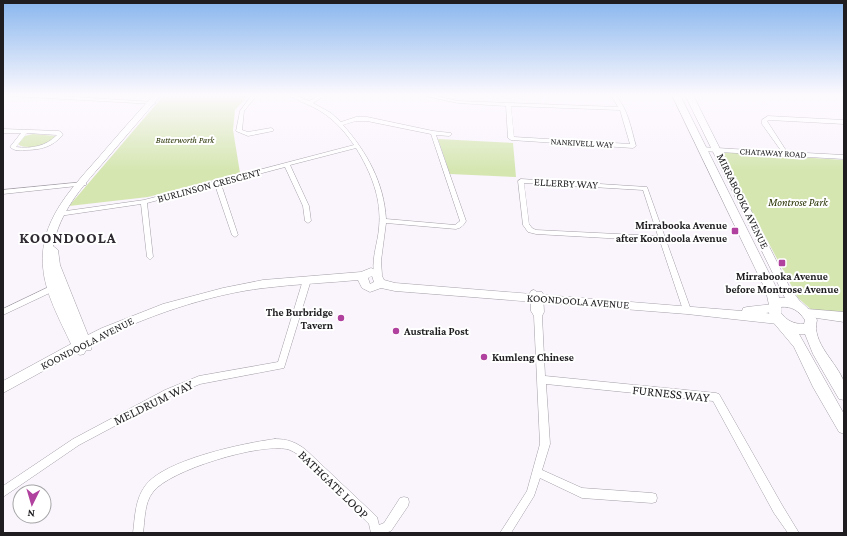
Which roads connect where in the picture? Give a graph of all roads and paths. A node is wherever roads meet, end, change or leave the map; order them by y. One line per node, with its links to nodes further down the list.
1 (137, 120): 26 (street)
2 (241, 120): 14 (street)
3 (334, 120): 13 (street)
4 (353, 120): 13 (street)
5 (372, 120): 17 (street)
6 (509, 120): 7 (street, NANKIVELL WAY)
7 (625, 120)
8 (688, 120): 20 (main road, MIRRABOOKA AVENUE)
9 (702, 120): 21 (main road, MIRRABOOKA AVENUE)
10 (765, 120): 22 (street)
11 (806, 120): 12 (street)
12 (844, 122)
13 (340, 124): 19 (street)
14 (271, 130)
15 (3, 131): 16 (street)
16 (26, 132): 16 (street)
17 (434, 133): 18 (street); 31 (street)
18 (449, 134)
19 (357, 146): 24 (street, BURLINSON CRESCENT); 31 (street)
20 (701, 149): 21 (street, CHATAWAY ROAD); 42 (main road, MIRRABOOKA AVENUE)
21 (718, 150): 22 (street, CHATAWAY ROAD); 39 (main road, MIRRABOOKA AVENUE)
22 (786, 154): 23 (street, CHATAWAY ROAD)
23 (844, 157)
24 (287, 164): 25 (street, BURLINSON CRESCENT); 30 (street)
25 (218, 182): 28 (street, BURLINSON CRESCENT); 32 (street)
26 (81, 184): 27 (street); 29 (street)
27 (3, 192)
28 (144, 202): 29 (street, BURLINSON CRESCENT); 34 (street)
29 (62, 213): 37 (street)
30 (308, 221)
31 (383, 221): 35 (street)
32 (235, 235)
33 (663, 239): 33 (street, ELLERBY WAY); 40 (street, ELLERBY WAY)
34 (150, 257)
35 (372, 278): 36 (street, KOONDOOLA AVENUE); 38 (street, KOONDOOLA AVENUE)
36 (307, 282): 46 (street, KOONDOOLA AVENUE); 53 (street, MELDRUM WAY)
37 (58, 285): 41 (street); 46 (street)
38 (537, 296): 40 (street, KOONDOOLA AVENUE); 47 (street)
39 (797, 306): 42 (main road, MIRRABOOKA AVENUE); 44 (main road, MIRRABOOKA AVENUE)
40 (686, 307): 42 (street, KOONDOOLA AVENUE)
41 (3, 312)
42 (777, 314): 44 (main road); 51 (main road, MIRRABOOKA AVENUE)
43 (844, 317): 44 (street)
44 (809, 321): 45 (street); 50 (main road)
45 (844, 321)
46 (82, 346): 48 (street, KOONDOOLA AVENUE); 49 (street, KOONDOOLA AVENUE)
47 (543, 380): 52 (street); 59 (street, FURNESS WAY)
48 (3, 387)
49 (3, 394)
50 (844, 394)
51 (844, 428)
52 (537, 472): 54 (street); 58 (street)
53 (3, 492)
54 (652, 498)
55 (404, 502): 56 (street, BATHGATE LOOP)
56 (376, 532): 57 (street, BATHGATE LOOP)
57 (138, 533)
58 (505, 533)
59 (794, 533)

